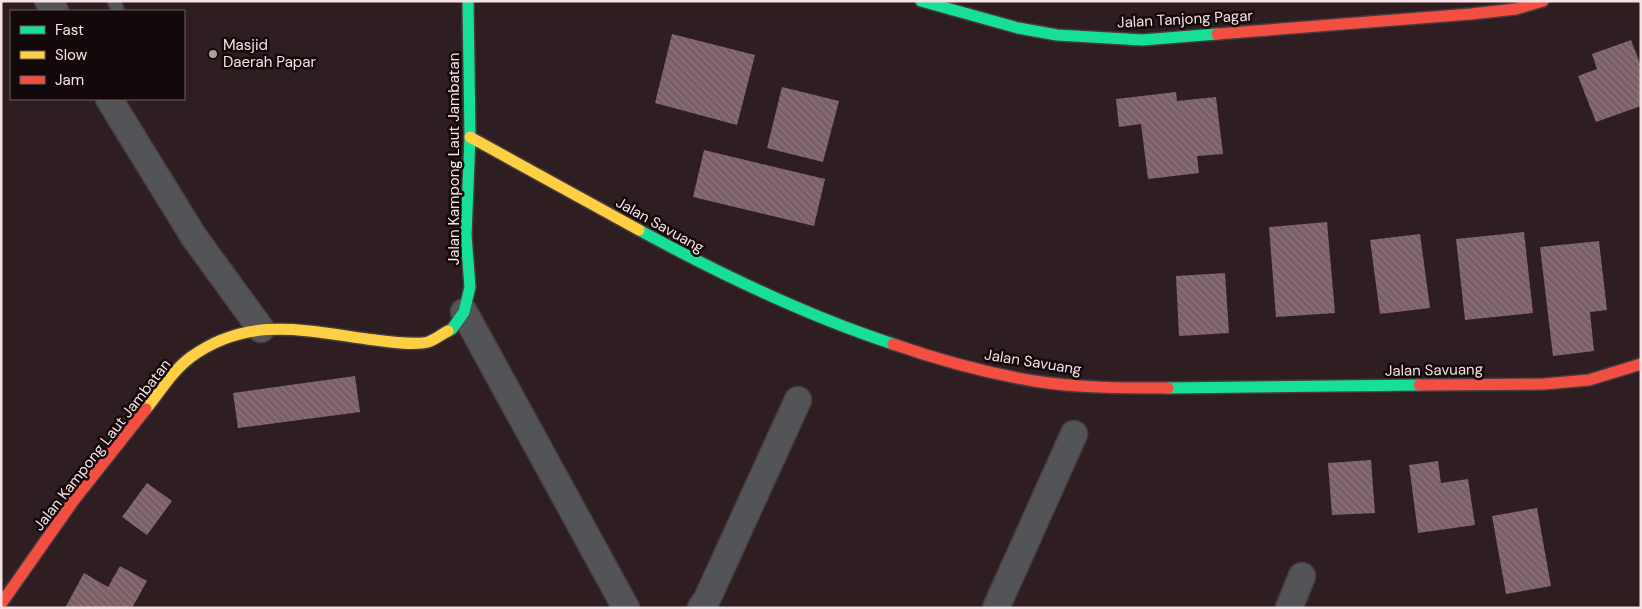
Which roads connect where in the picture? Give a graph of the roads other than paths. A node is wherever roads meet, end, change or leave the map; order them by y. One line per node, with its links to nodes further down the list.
1 (468, 1): 5 (street, Jalan Kampong Laut Jambatan)
2 (921, 1): 3 (street, Jalan Tanjong Pagar)
3 (1543, 1)
4 (110, 100): 7 (street)
5 (470, 137): 6 (street, Jalan Kampong Laut Jambatan); 8 (street, Jalan Savuang)
6 (464, 312): 7 (street, Jalan Kampong Laut Jambatan); 13 (street)
7 (261, 329): 12 (street, Jalan Kampong Laut Jambatan)
8 (1641, 364)
9 (798, 400): 14 (street)
10 (1074, 434): 15 (street)
11 (1302, 576): 16 (street)
12 (1, 604)
13 (626, 608)
14 (701, 608)
15 (996, 608)
16 (1289, 608)

